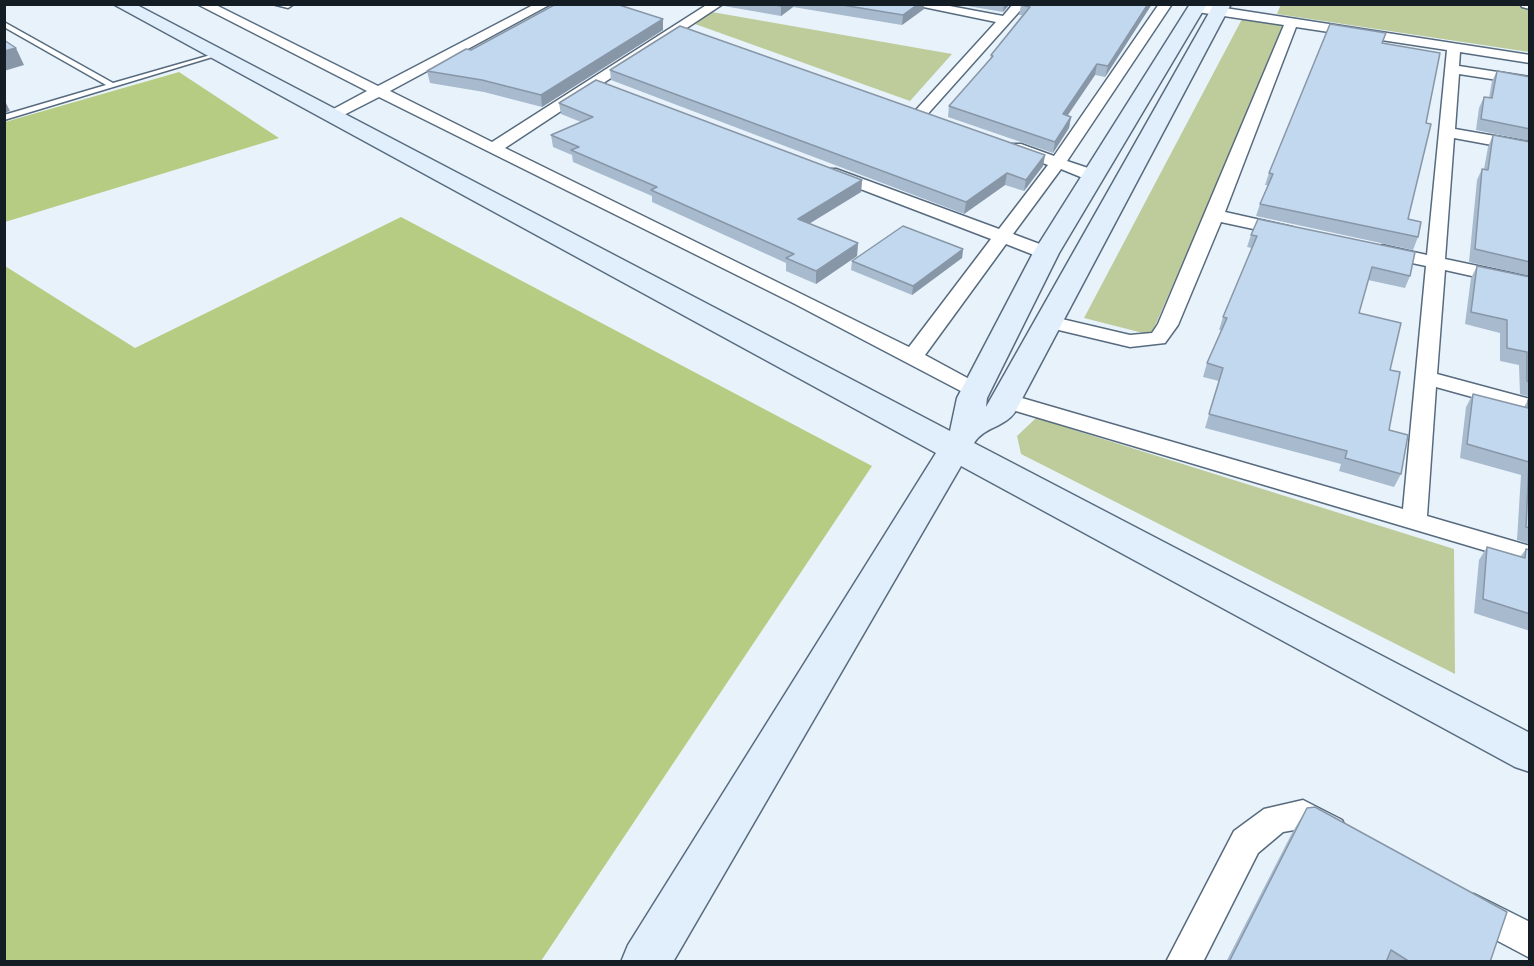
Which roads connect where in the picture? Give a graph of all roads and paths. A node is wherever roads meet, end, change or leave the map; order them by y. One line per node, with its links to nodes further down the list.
1 (121, 4): 19 (street)
2 (278, 4): 3 (street)
3 (288, 4)
4 (717, 4): 15 (street)
5 (915, 4): 12 (street)
6 (1020, 4): 12 (street)
7 (1166, 4): 17 (street)
8 (211, 6): 25 (street)
9 (517, 6): 10 (street)
10 (540, 7): 25 (street)
11 (1210, 7): 13 (street); 17 (street); 45 (street)
12 (1006, 20): 28 (street)
13 (1291, 23): 18 (street); 38 (street)
14 (4, 24): 24 (lane)
15 (679, 29): 16 (street); 23 (street)
16 (701, 37)
17 (1160, 39): 27 (street); 27 (street)
18 (1454, 47): 20 (street); 21 (street)
19 (216, 55): 24 (lane); 29 (street)
20 (1530, 59)
21 (1452, 69): 22 (street); 31 (street)
22 (1530, 81)
23 (595, 82): 26 (street); 34 (street)
24 (112, 86): 30 (lane)
25 (380, 91): 29 (street); 34 (street)
26 (617, 91)
27 (1124, 94): 35 (street); 37 (street)
28 (920, 114)
29 (332, 116): 51 (street)
30 (4, 118)
31 (1447, 132): 33 (street); 43 (street)
32 (997, 141): 35 (street)
33 (1530, 147)
34 (492, 148): 46 (street)
35 (1058, 162): 37 (street); 40 (street)
36 (816, 167): 40 (street)
37 (1094, 176): 42 (street)
38 (1215, 215): 39 (street); 45 (street)
39 (1308, 235)
40 (1003, 238): 42 (street); 46 (street)
41 (1366, 248): 43 (street)
42 (1046, 253): 48 (street)
43 (1436, 263): 44 (street); 47 (street)
44 (1530, 283)
45 (1049, 322): 49 (street)
46 (913, 356): 48 (street)
47 (1426, 378): 50 (street); 52 (street)
48 (976, 392): 51 (street)
49 (1007, 401): 51 (street); 52 (street)
50 (1530, 406)
51 (961, 439): 54 (street); 58 (street)
52 (1414, 521): 53 (street)
53 (1530, 555)
54 (1530, 754)
55 (1354, 843): 59 (street)
56 (1447, 895): 57 (street)
57 (1530, 941): 60 (street)
58 (645, 962)
59 (1184, 962)
60 (1523, 962)

